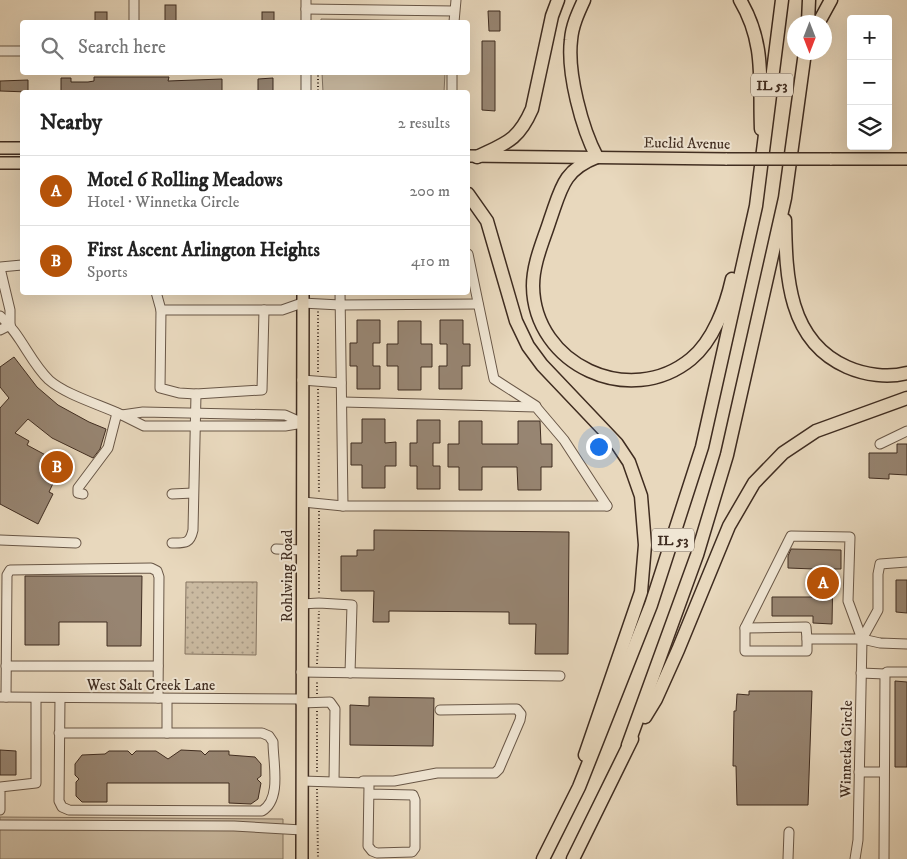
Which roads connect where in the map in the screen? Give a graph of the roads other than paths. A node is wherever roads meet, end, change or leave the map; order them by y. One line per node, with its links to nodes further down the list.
1 (134, 0): 13 (street)
2 (456, 0): 10 (street)
3 (558, 0): 27 (highway)
4 (584, 0): 28 (highway)
5 (740, 0): 32 (highway)
6 (782, 0): 32 (highway, IL 53)
7 (810, 0): 11 (highway)
8 (830, 0): 12 (highway)
9 (306, 4): 10 (street); 14 (street)
10 (454, 12): 15 (street)
11 (809, 15)
12 (822, 15)
13 (134, 20)
14 (306, 20)
15 (454, 20)
16 (20, 51): 17 (street)
17 (0, 52)
18 (804, 60): 24 (highway, IL 53)
19 (809, 60): 24 (highway)
20 (306, 75): 22 (street)
21 (452, 75): 23 (street)
22 (306, 90)
23 (452, 90)
24 (800, 95): 34 (highway, IL 53)
25 (0, 148): 26 (main road)
26 (20, 148)
27 (472, 156): 28 (main road, Euclid Avenue)
28 (597, 157): 29 (main road, Euclid Avenue, bridge); 35 (highway)
29 (907, 159)
30 (0, 163): 31 (main road)
31 (20, 163)
32 (762, 170): 35 (highway, IL 53)
33 (470, 197): 100 (highway)
34 (785, 198): 49 (highway); 94 (highway, IL 53)
35 (756, 206): 100 (highway, IL 53)
36 (470, 264): 42 (street)
37 (20, 265): 38 (street)
38 (0, 268): 47 (street)
39 (157, 295): 44 (street)
40 (340, 295): 43 (street)
41 (302, 298): 43 (street); 45 (street); 50 (main road, Rohlwing Road)
42 (478, 304): 43 (street); 55 (street)
43 (340, 305): 51 (street)
44 (161, 310): 45 (street); 52 (street)
45 (264, 310): 52 (street)
46 (0, 316): 47 (street)
47 (10, 325): 48 (street); 57 (street)
48 (0, 330)
49 (907, 373)
50 (302, 380): 51 (street); 58 (main road, Rohlwing Road)
51 (341, 383): 54 (street)
52 (196, 394): 56 (street)
53 (907, 398): 94 (highway)
54 (343, 402): 55 (street); 66 (street)
55 (536, 407): 66 (street)
56 (196, 413): 57 (street); 58 (street); 59 (street)
57 (120, 414): 59 (street); 62 (street)
58 (303, 423): 59 (street); 65 (main road, Rohlwing Road)
59 (194, 426): 64 (street)
60 (907, 431): 61 (street)
61 (880, 444)
62 (82, 494)
63 (172, 494): 64 (street)
64 (194, 494): 69 (street)
65 (303, 502): 66 (street); 71 (main road, Rohlwing Road)
66 (343, 506)
67 (0, 540): 68 (street)
68 (76, 543)
69 (172, 543)
70 (276, 549): 71 (street)
71 (302, 550): 73 (main road, Rohlwing Road)
72 (907, 562): 76 (street)
73 (302, 604): 80 (main road, Rohlwing Road); 82 (street)
74 (745, 628): 75 (street); 75 (street); 76 (street)
75 (807, 639): 76 (street)
76 (862, 639): 77 (street); 83 (street, Winnetka Circle)
77 (907, 644)
78 (6, 666): 79 (street); 79 (street); 86 (street)
79 (158, 666): 89 (street)
80 (302, 672): 82 (street); 90 (main road, Rohlwing Road)
81 (907, 672): 84 (street)
82 (350, 673): 85 (street)
83 (861, 673): 84 (street); 95 (street, Winnetka Circle)
84 (885, 674): 96 (street)
85 (560, 676)
86 (3, 697): 87 (street, West Salt Creek Lane)
87 (36, 698): 88 (street, West Salt Creek Lane); 102 (street)
88 (60, 698): 89 (street, West Salt Creek Lane); 92 (street)
89 (163, 698): 90 (street, West Salt Creek Lane); 93 (street)
90 (301, 701): 97 (main road, Rohlwing Road); 98 (street, West Salt Creek Lane)
91 (440, 710): 99 (street)
92 (59, 733): 93 (street); 93 (street)
93 (166, 733)
94 (628, 746): 108 (highway, IL 53)
95 (859, 772): 96 (street); 110 (street, Winnetka Circle)
96 (884, 772): 111 (street)
97 (302, 781): 98 (street); 104 (main road, Rohlwing Road)
98 (334, 781): 99 (street)
99 (363, 781): 101 (street)
100 (579, 787): 107 (highway, IL 53)
101 (369, 794): 101 (street)
102 (0, 810)
103 (0, 825): 104 (street)
104 (302, 830): 106 (main road, Rohlwing Road)
105 (789, 832): 109 (street)
106 (302, 859)
107 (544, 859)
108 (573, 859)
109 (788, 859)
110 (855, 859)
111 (884, 859)

